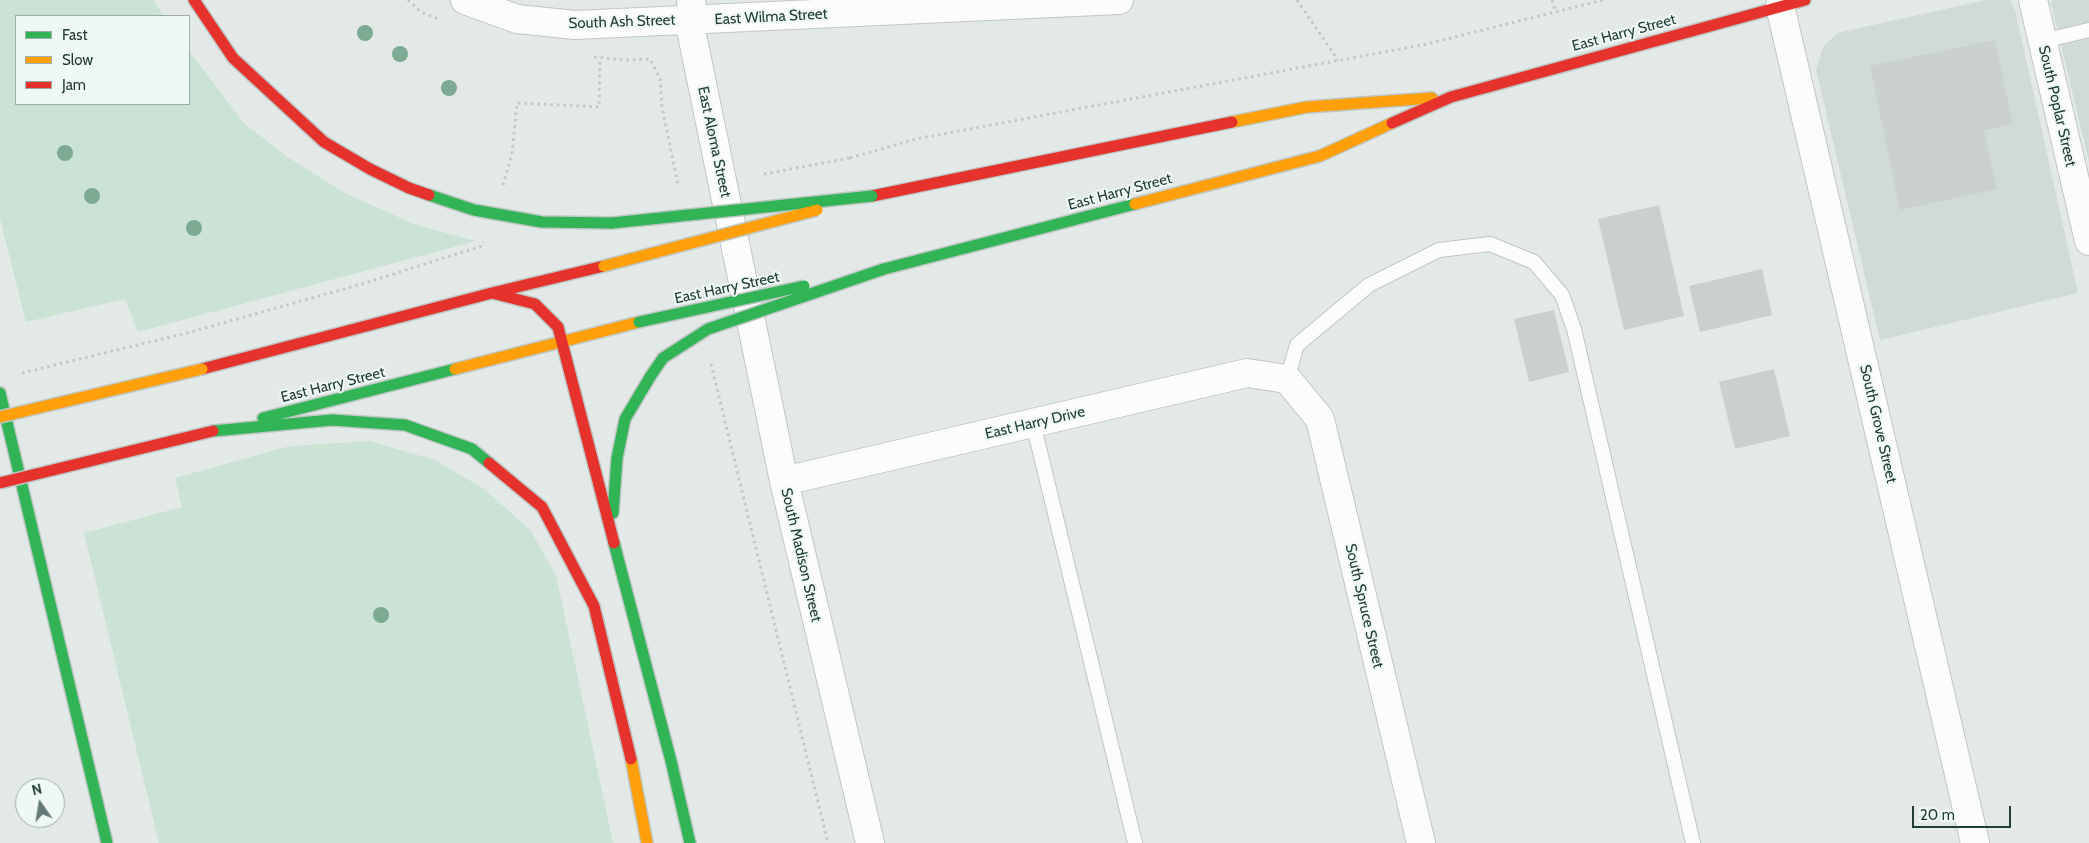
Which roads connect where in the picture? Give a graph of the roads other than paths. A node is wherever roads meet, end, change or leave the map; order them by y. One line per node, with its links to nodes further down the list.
1 (194, 0): 10 (main road, bridge)
2 (465, 0): 6 (street, South Ash Street)
3 (1120, 0): 6 (street, East Wilma Street)
4 (2033, 0): 8 (street, South Poplar Street)
5 (1792, 3): 9 (main road, East Harry Street); 33 (street, South Grove Street)
6 (692, 10): 12 (street, East Aloma Street)
7 (2089, 30): 8 (lane)
8 (2042, 41): 11 (street, South Poplar Street)
9 (1451, 97): 10 (main road, East Harry Street); 13 (main road, East Harry Street)
10 (872, 196): 14 (main road, East Harry Street, bridge)
11 (2089, 241)
12 (739, 265): 21 (street, South Madison Street)
13 (884, 269): 15 (main road, East Harry Street, bridge); 23 (main road, bridge)
14 (492, 293): 15 (main road); 18 (main road, East Harry Street, bridge)
15 (563, 341): 20 (main road, East Harry Street); 23 (main road)
16 (1287, 379): 19 (street, East Harry Drive); 31 (street, South Spruce Street); 32 (lane)
17 (0, 393): 24 (main road)
18 (0, 417)
19 (1033, 423): 21 (street, East Harry Drive); 30 (lane)
20 (214, 431): 22 (main road, East Harry Street, bridge); 27 (main road)
21 (784, 481): 29 (street, South Madison Street)
22 (0, 483)
23 (612, 537): 28 (main road)
24 (63, 652): 25 (main road); 26 (main road)
25 (110, 805)
26 (107, 843)
27 (647, 843)
28 (690, 843)
29 (870, 843)
30 (1135, 843)
31 (1421, 843)
32 (1693, 843)
33 (1975, 843)

